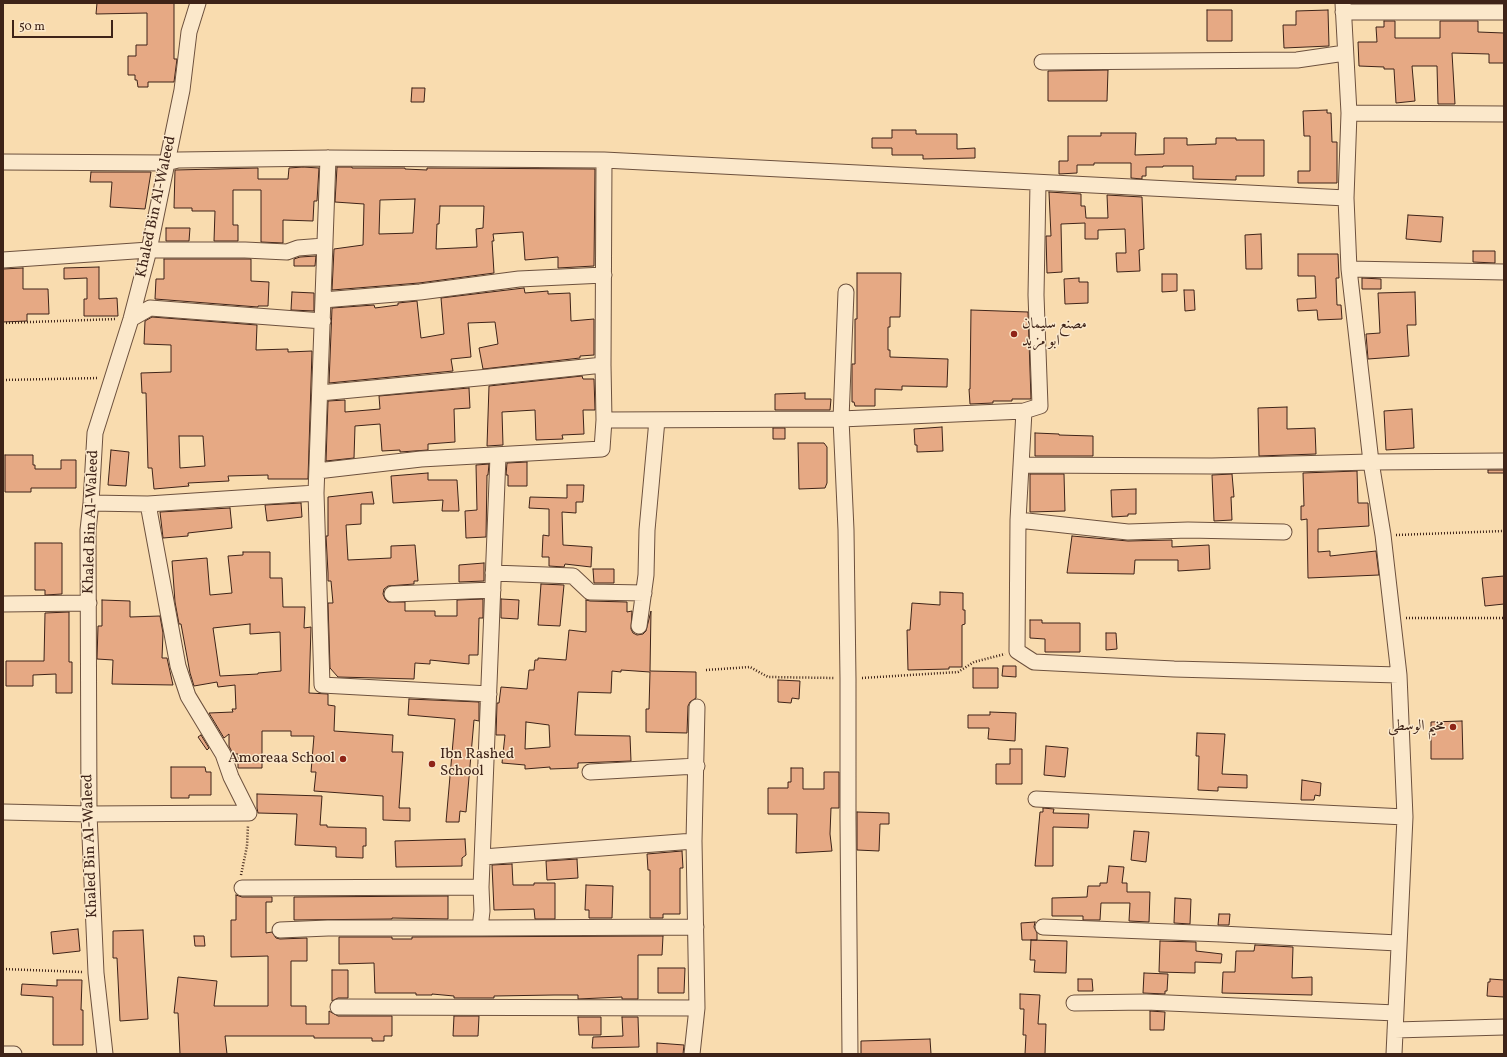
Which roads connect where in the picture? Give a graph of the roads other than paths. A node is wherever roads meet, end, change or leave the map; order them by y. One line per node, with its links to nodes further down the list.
1 (198, 3): 11 (street, Khaled Bin Al-Waleed)
2 (1343, 8): 3 (street); 4 (street)
3 (1504, 12)
4 (1345, 53): 5 (street); 6 (street)
5 (1042, 62)
6 (1348, 113): 7 (street); 13 (street)
7 (1504, 114)
8 (328, 158): 9 (street); 11 (street); 14 (street)
9 (604, 160): 12 (street); 19 (street)
10 (3, 162): 11 (street)
11 (166, 163): 15 (street, Khaled Bin Al-Waleed)
12 (1038, 183): 13 (street); 26 (street)
13 (1346, 198): 17 (street)
14 (324, 246): 15 (street); 21 (street)
15 (149, 250): 16 (street); 22 (street, Khaled Bin Al-Waleed)
16 (3, 260)
17 (1349, 269): 18 (street); 32 (street)
18 (1504, 272)
19 (604, 275): 21 (street); 24 (street)
20 (846, 292): 29 (street)
21 (323, 300): 23 (street)
22 (131, 319): 23 (street); 36 (street, Khaled Bin Al-Waleed)
23 (323, 321): 25 (street)
24 (603, 364): 25 (street); 27 (street)
25 (320, 392): 34 (street)
26 (1024, 411): 29 (street); 33 (street)
27 (604, 420): 28 (street); 30 (street)
28 (657, 420): 29 (street); 42 (street)
29 (841, 420): 75 (street)
30 (498, 456): 34 (street); 40 (street)
31 (1504, 461): 32 (street)
32 (1371, 462): 33 (street); 47 (street)
33 (1022, 465): 38 (street)
34 (317, 471): 35 (street)
35 (316, 493): 37 (street); 48 (street)
36 (92, 503): 37 (street); 44 (street, Khaled Bin Al-Waleed)
37 (148, 504): 54 (street)
38 (1018, 520): 39 (street); 47 (street)
39 (1284, 532)
40 (494, 573): 41 (street); 42 (street)
41 (493, 590): 43 (street); 48 (street)
42 (644, 593): 46 (street)
43 (392, 594)
44 (89, 603): 45 (street); 54 (street, Khaled Bin Al-Waleed)
45 (3, 604)
46 (639, 626)
47 (1399, 675): 55 (street)
48 (489, 694): 57 (street)
49 (698, 707): 50 (street)
50 (697, 766): 51 (street); 56 (street)
51 (590, 772)
52 (1036, 799): 55 (street)
53 (3, 812): 54 (street)
54 (89, 814): 73 (street, Khaled Bin Al-Waleed)
55 (1405, 817): 64 (street)
56 (694, 841): 57 (street); 60 (street)
57 (483, 857): 58 (street)
58 (481, 887): 59 (street); 61 (street)
59 (242, 888)
60 (696, 927): 61 (street); 67 (street)
61 (480, 928): 63 (street)
62 (1043, 928): 64 (street)
63 (280, 930)
64 (1398, 943): 68 (street)
65 (1074, 1003): 68 (street)
66 (338, 1008): 67 (street)
67 (697, 1008): 74 (street)
68 (1396, 1013): 70 (street)
69 (1504, 1027): 70 (street)
70 (1395, 1030): 76 (street)
71 (3, 1054): 72 (street)
72 (14, 1054)
73 (105, 1054)
74 (692, 1054)
75 (850, 1054)
76 (1394, 1054)

